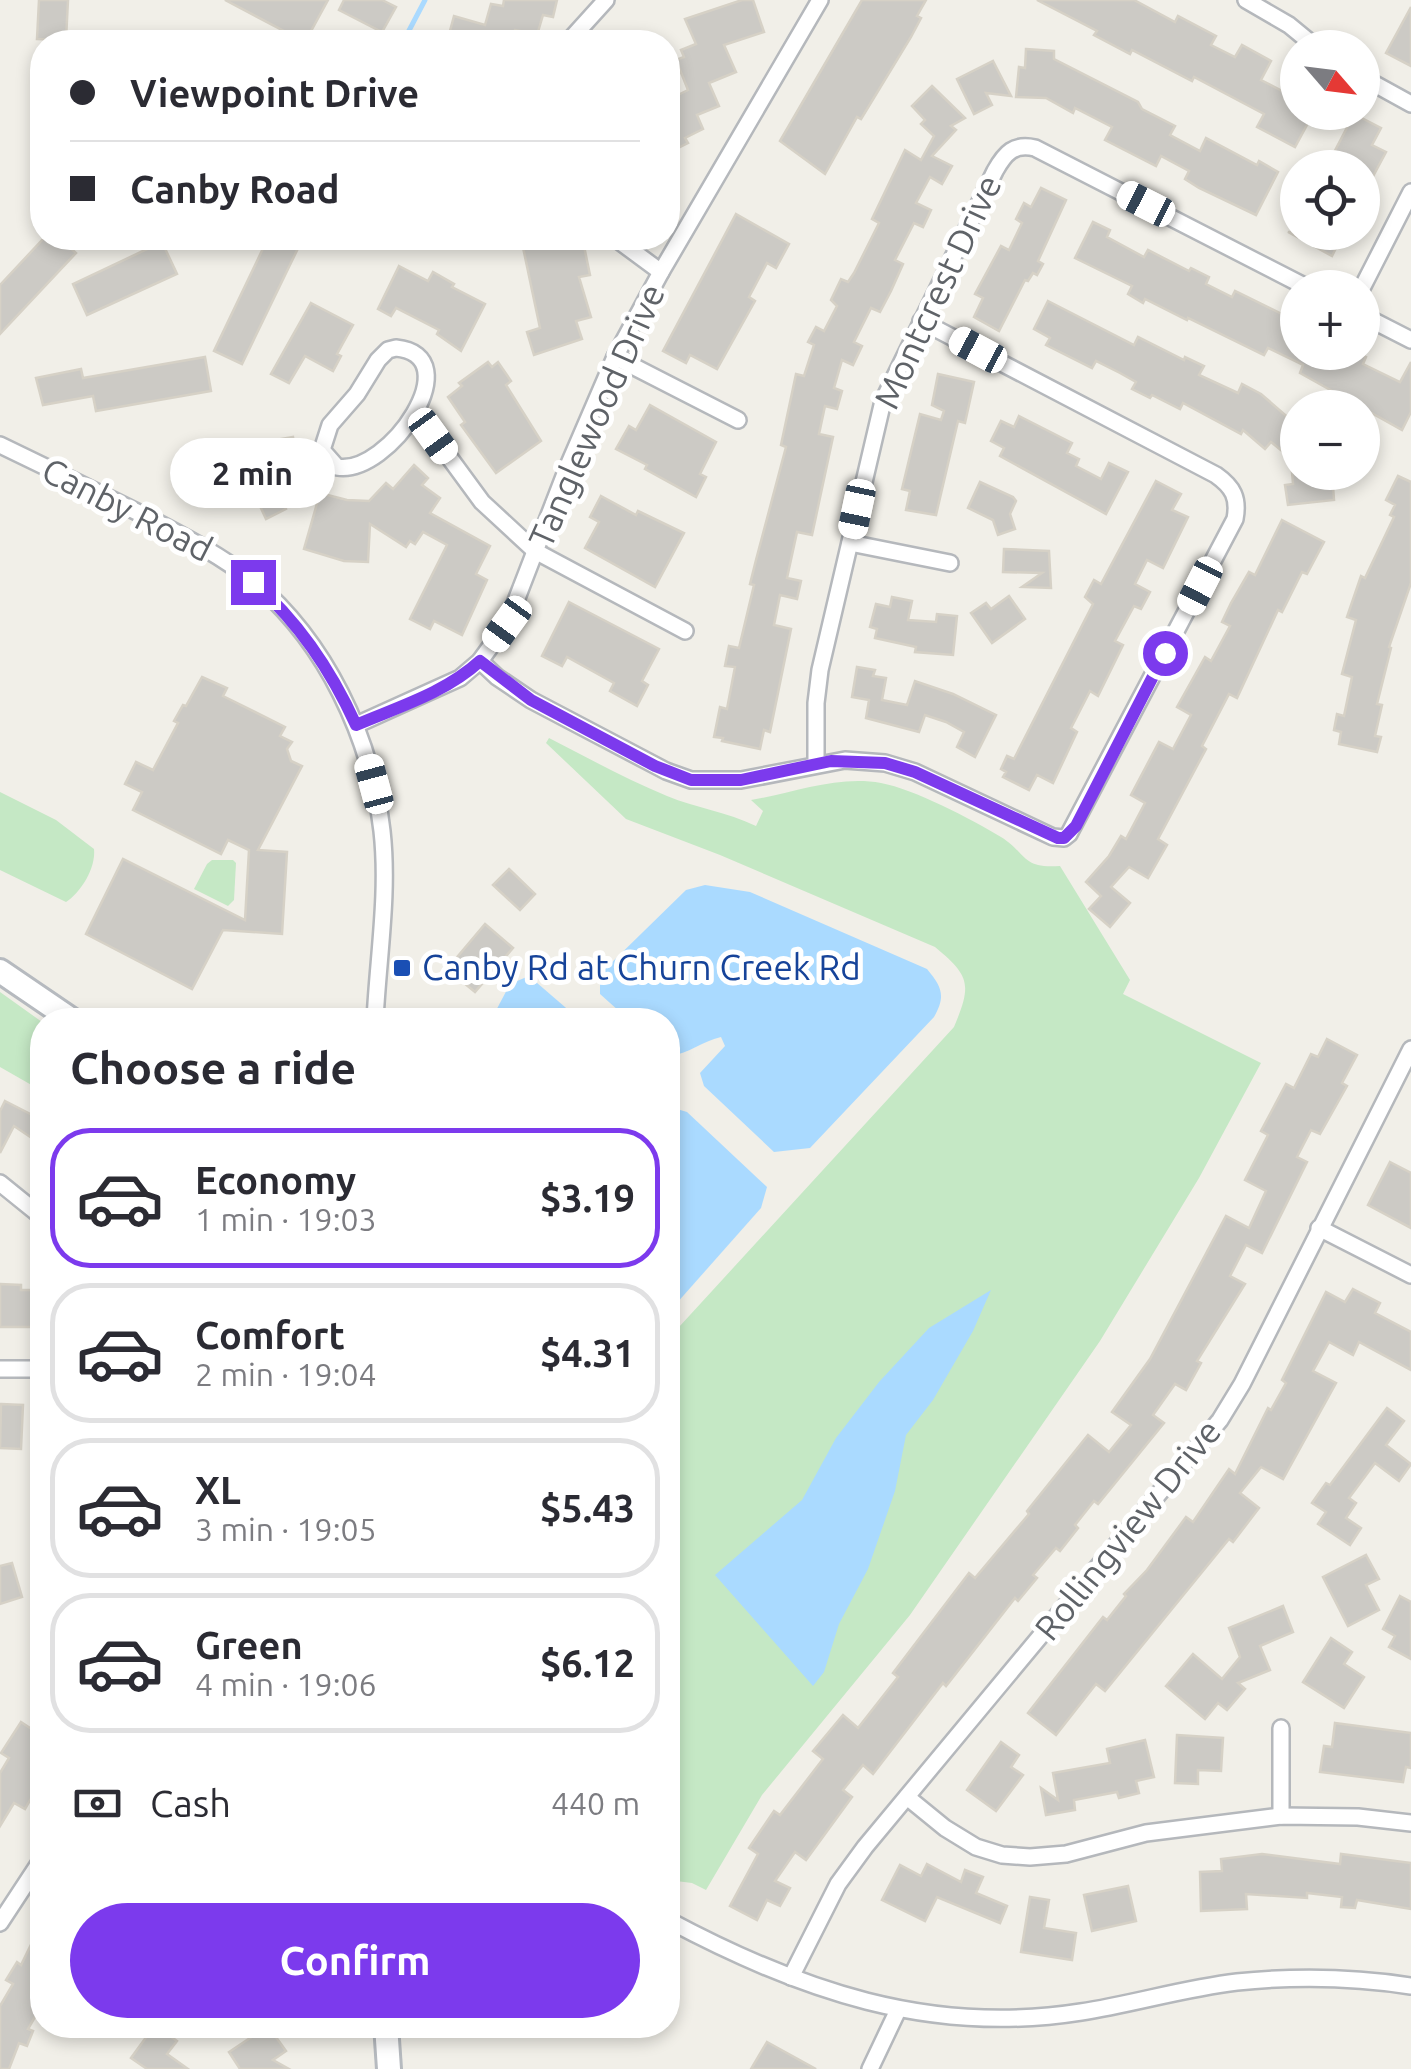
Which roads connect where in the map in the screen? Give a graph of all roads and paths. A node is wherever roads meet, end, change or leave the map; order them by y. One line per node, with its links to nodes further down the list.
1 (606, 0): 4 (street)
2 (820, 0): 9 (street, Tanglewood Drive)
3 (1246, 0): 5 (street)
4 (579, 30)
5 (1295, 30)
6 (1380, 87): 7 (street)
7 (1411, 104)
8 (1411, 192): 12 (street)
9 (680, 239)
10 (631, 250): 13 (street)
11 (674, 250): 13 (street, Tanglewood Drive)
12 (1371, 270)
13 (661, 272): 18 (street, Tanglewood Drive)
14 (1280, 274): 15 (street, Montcrest Drive)
15 (921, 321): 22 (street, Montcrest Drive); 28 (street)
16 (1380, 324): 17 (street)
17 (1411, 340)
18 (616, 357): 20 (street); 23 (street, Tanglewood Drive)
19 (416, 412): 19 (street); 23 (street)
20 (738, 420)
21 (0, 445): 27 (street, Canby Road)
22 (850, 543): 24 (street); 28 (street, Montcrest Drive)
23 (535, 551): 25 (street); 26 (street, Tanglewood Drive)
24 (950, 563)
25 (686, 631)
26 (480, 661): 27 (street, Tanglewood Drive); 28 (street)
27 (356, 725): 31 (street, Canby Road)
28 (816, 764)
29 (0, 971): 30 (main road)
30 (54, 1008)
31 (377, 1008)
32 (1411, 1048): 35 (street, Rollingview Drive)
33 (0, 1183): 34 (street)
34 (30, 1207)
35 (1319, 1228): 36 (street); 40 (street, Rollingview Drive)
36 (1411, 1275)
37 (0, 1369): 38 (street)
38 (30, 1369)
39 (1281, 1728): 41 (street)
40 (906, 1796): 41 (street); 46 (street, Rollingview Drive)
41 (1281, 1816): 42 (street)
42 (1411, 1823)
43 (30, 1877): 44 (street)
44 (0, 1923)
45 (680, 1926): 46 (street)
46 (791, 1977): 48 (street)
47 (1411, 1986): 48 (street)
48 (898, 2010): 51 (street)
49 (387, 2038): 50 (main road)
50 (388, 2069)
51 (870, 2069)

